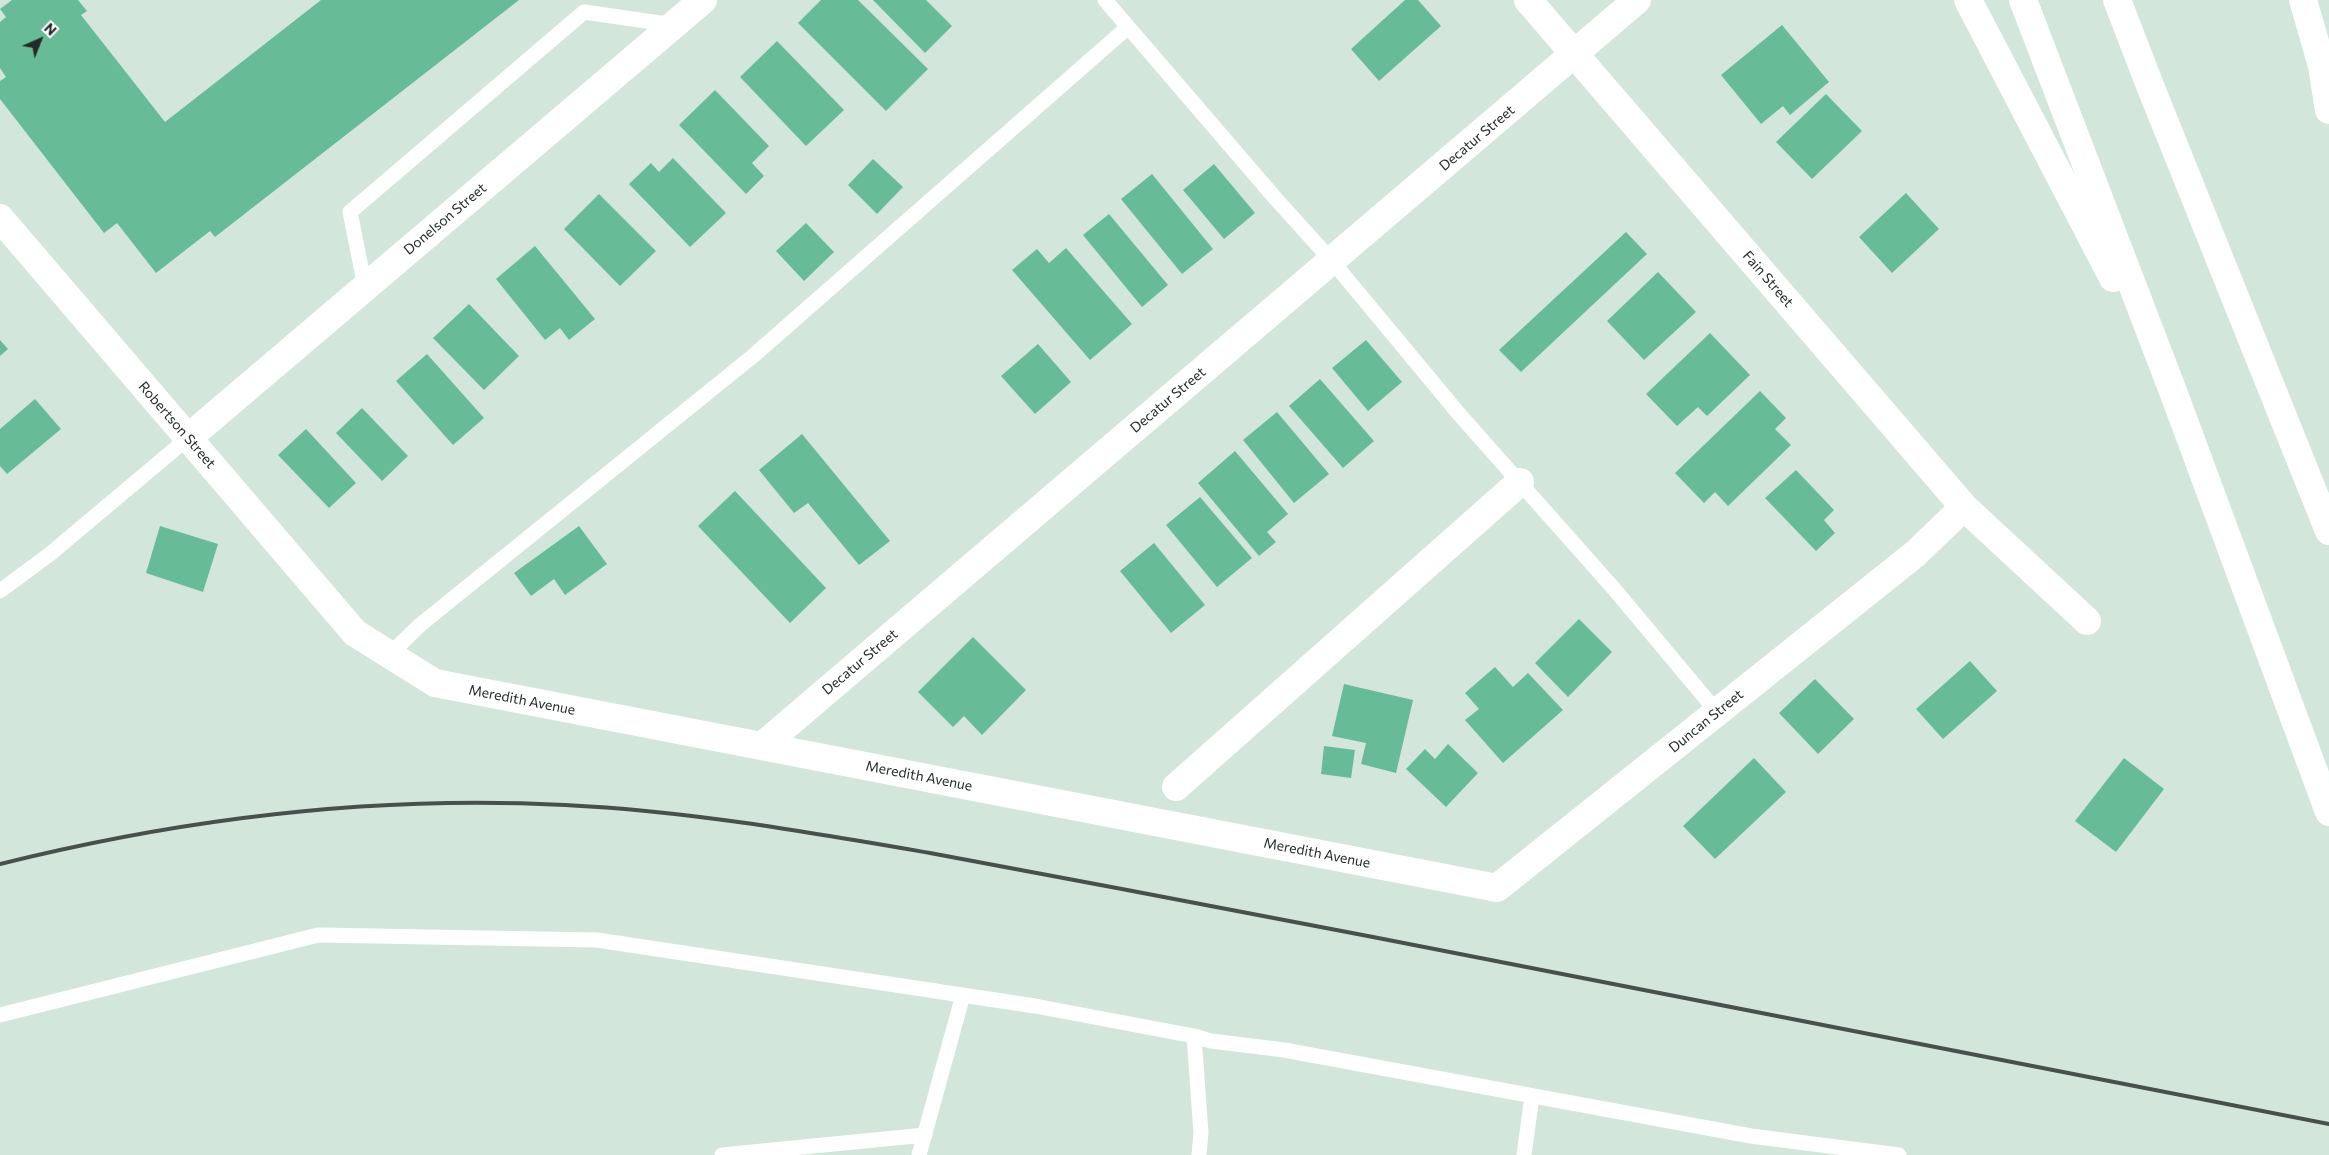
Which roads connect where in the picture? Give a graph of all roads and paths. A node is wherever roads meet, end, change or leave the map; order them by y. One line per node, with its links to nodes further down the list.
1 (703, 0): 9 (main road, Donelson Street)
2 (1105, 0): 10 (lane)
3 (1528, 0): 11 (main road, Fain Street)
4 (1637, 0): 11 (main road, Decatur Street)
5 (1968, 0): 16 (main road)
6 (2023, 0): 16 (main road)
7 (2117, 0): 20 (main road)
8 (2303, 0): 12 (main road)
9 (674, 25): 15 (main road, Donelson Street); 15 (lane)
10 (1128, 27): 14 (lane); 24 (lane)
11 (1575, 54): 14 (main road, Decatur Street); 19 (main road, Fain Street)
12 (2329, 110)
13 (0, 218): 17 (main road, Robertson Street)
14 (1332, 261): 18 (lane); 26 (main road, Decatur Street)
15 (365, 287): 17 (main road, Donelson Street)
16 (2174, 394): 28 (main road)
17 (188, 438): 21 (lane); 23 (main road, Robertson Street)
18 (1520, 482): 25 (lane); 27 (main road)
19 (1964, 507): 22 (main road, Fain Street); 25 (main road, Duncan Street)
20 (2329, 531)
21 (0, 591)
22 (2088, 621)
23 (354, 633): 24 (main road, Meredith Avenue)
24 (389, 655): 26 (main road, Meredith Avenue)
25 (1717, 712): 29 (main road, Duncan Street)
26 (762, 746): 29 (main road, Meredith Avenue)
27 (1176, 787)
28 (2329, 812)
29 (1497, 888)
30 (963, 995): 31 (lane); 32 (lane); 34 (lane)
31 (0, 1015)
32 (1194, 1036): 33 (lane); 37 (lane)
33 (1532, 1096): 38 (lane); 39 (lane)
34 (925, 1134): 35 (lane); 36 (lane)
35 (722, 1155)
36 (919, 1155)
37 (1199, 1155)
38 (1524, 1155)
39 (1898, 1155)

